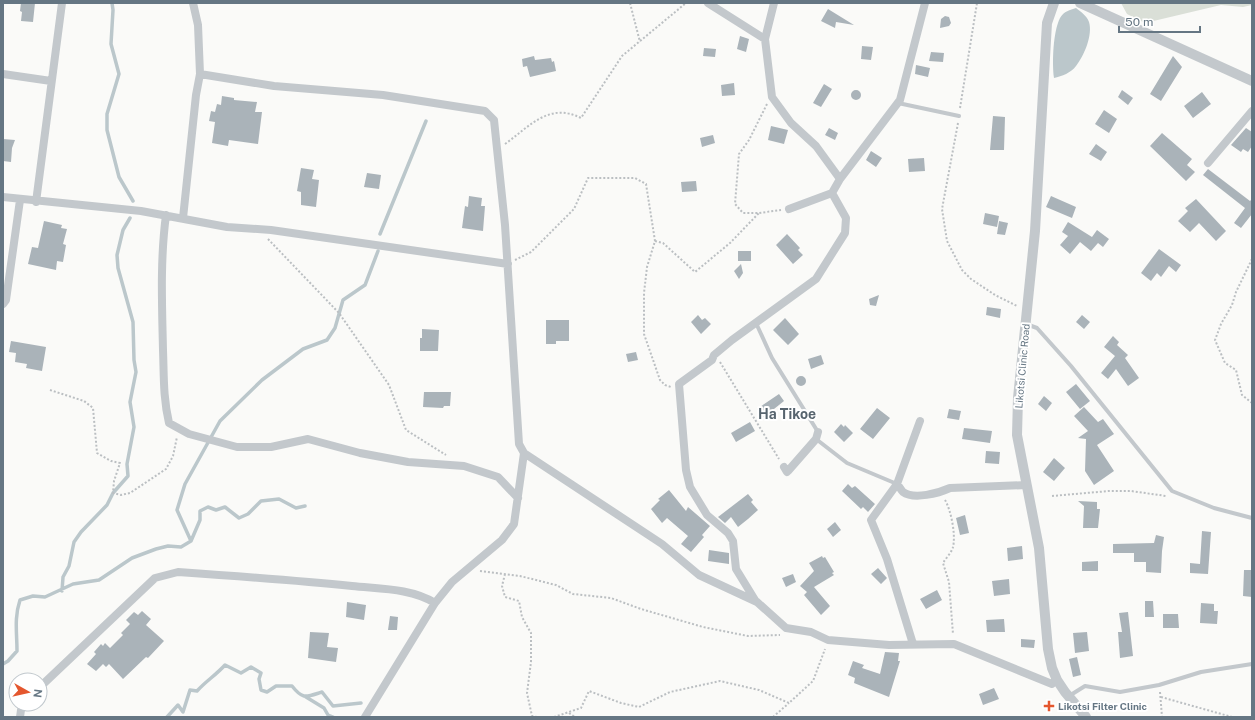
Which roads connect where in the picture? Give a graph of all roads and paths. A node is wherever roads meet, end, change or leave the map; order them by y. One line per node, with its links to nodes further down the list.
1 (62, 3): 15 (street)
2 (193, 3): 14 (street)
3 (630, 3): 12 (path)
4 (686, 3): 12 (path)
5 (708, 3): 11 (street)
6 (774, 3): 11 (street)
7 (925, 3): 18 (street)
8 (977, 3): 20 (path)
9 (1054, 3): 37 (street, Likotsi Clinic Road)
10 (1080, 3): 16 (street)
11 (765, 39): 17 (street)
12 (640, 42): 21 (path)
13 (3, 74): 15 (street)
14 (200, 74): 21 (street); 31 (street)
15 (51, 81): 27 (street)
16 (1252, 81)
17 (772, 97): 23 (street); 29 (path)
18 (898, 103): 20 (lane); 23 (street)
19 (1252, 111): 22 (street)
20 (959, 116): 37 (path)
21 (498, 150): 35 (street)
22 (1208, 163)
23 (840, 179): 24 (street)
24 (832, 193): 28 (street); 38 (street)
25 (3, 197): 26 (street)
26 (20, 200): 27 (street); 36 (street)
27 (36, 202): 30 (street)
28 (789, 209): 29 (path)
29 (759, 213): 33 (path)
30 (166, 215): 31 (street); 45 (street)
31 (183, 218): 32 (street)
32 (259, 229): 35 (street); 48 (path)
33 (655, 240): 35 (path); 41 (path)
34 (1252, 260): 43 (path)
35 (508, 264): 47 (street)
36 (3, 304)
37 (1027, 308): 39 (street, Likotsi Clinic Road)
38 (756, 323): 40 (street); 46 (lane)
39 (1026, 324): 51 (street, Likotsi Clinic Road); 55 (lane)
40 (714, 355): 41 (street); 49 (path)
41 (679, 384): 59 (street)
42 (50, 390): 45 (path)
43 (1252, 403)
44 (920, 421): 50 (street)
45 (182, 430): 48 (street)
46 (817, 436): 49 (street); 50 (lane)
47 (524, 453): 54 (street); 59 (street)
48 (464, 466): 54 (street)
49 (784, 467)
50 (897, 484): 52 (street); 63 (street)
51 (1027, 485): 52 (street); 67 (street, Likotsi Clinic Road)
52 (941, 492): 64 (path)
53 (1052, 496): 55 (path)
54 (518, 498): 57 (street)
55 (1189, 498): 56 (lane)
56 (1252, 518)
57 (469, 569): 58 (path); 60 (street)
58 (505, 574): 61 (path); 74 (path)
59 (757, 602): 62 (street)
60 (435, 603): 66 (street); 73 (street)
61 (786, 635)
62 (828, 640): 63 (street); 71 (path)
63 (913, 644): 64 (street)
64 (954, 644): 67 (street)
65 (1252, 664): 68 (lane)
66 (48, 679)
67 (1057, 680): 69 (street, Likotsi Clinic Road)
68 (1159, 685): 69 (lane); 70 (path)
69 (1068, 696): 78 (street, Likotsi Clinic Road)
70 (1161, 697): 79 (path); 80 (path)
71 (789, 703): 72 (path); 77 (path)
72 (569, 712): 75 (path); 76 (path)
73 (364, 717)
74 (537, 717)
75 (554, 717)
76 (575, 717)
77 (773, 717)
78 (1086, 717)
79 (1162, 717)
80 (1232, 717)

